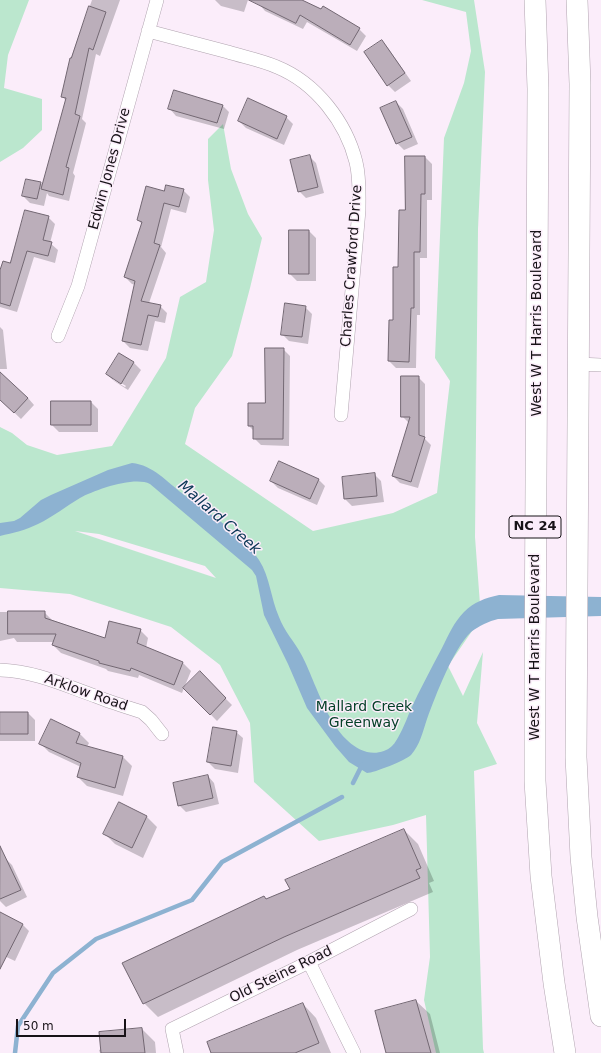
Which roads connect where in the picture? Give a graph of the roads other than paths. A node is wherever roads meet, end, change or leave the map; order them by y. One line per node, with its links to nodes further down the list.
1 (157, 0): 5 (street, Edwin Jones Drive)
2 (535, 0): 18 (main road, West W T Harris Boulevard / NC 24)
3 (567, 0): 6 (main road)
4 (577, 0): 6 (main road, NC 24)
5 (148, 31): 7 (street, Edwin Jones Drive); 10 (street, Charles Crawford Drive)
6 (579, 54): 8 (main road, NC 24)
7 (58, 336)
8 (578, 364): 9 (street); 15 (main road, NC 24)
9 (601, 365)
10 (341, 415)
11 (0, 670): 12 (street, Arklow Road)
12 (162, 734)
13 (411, 909): 14 (street, Old Steine Road)
14 (309, 962): 16 (street, Old Steine Road); 17 (street)
15 (601, 1016)
16 (177, 1053)
17 (354, 1053)
18 (565, 1053)

